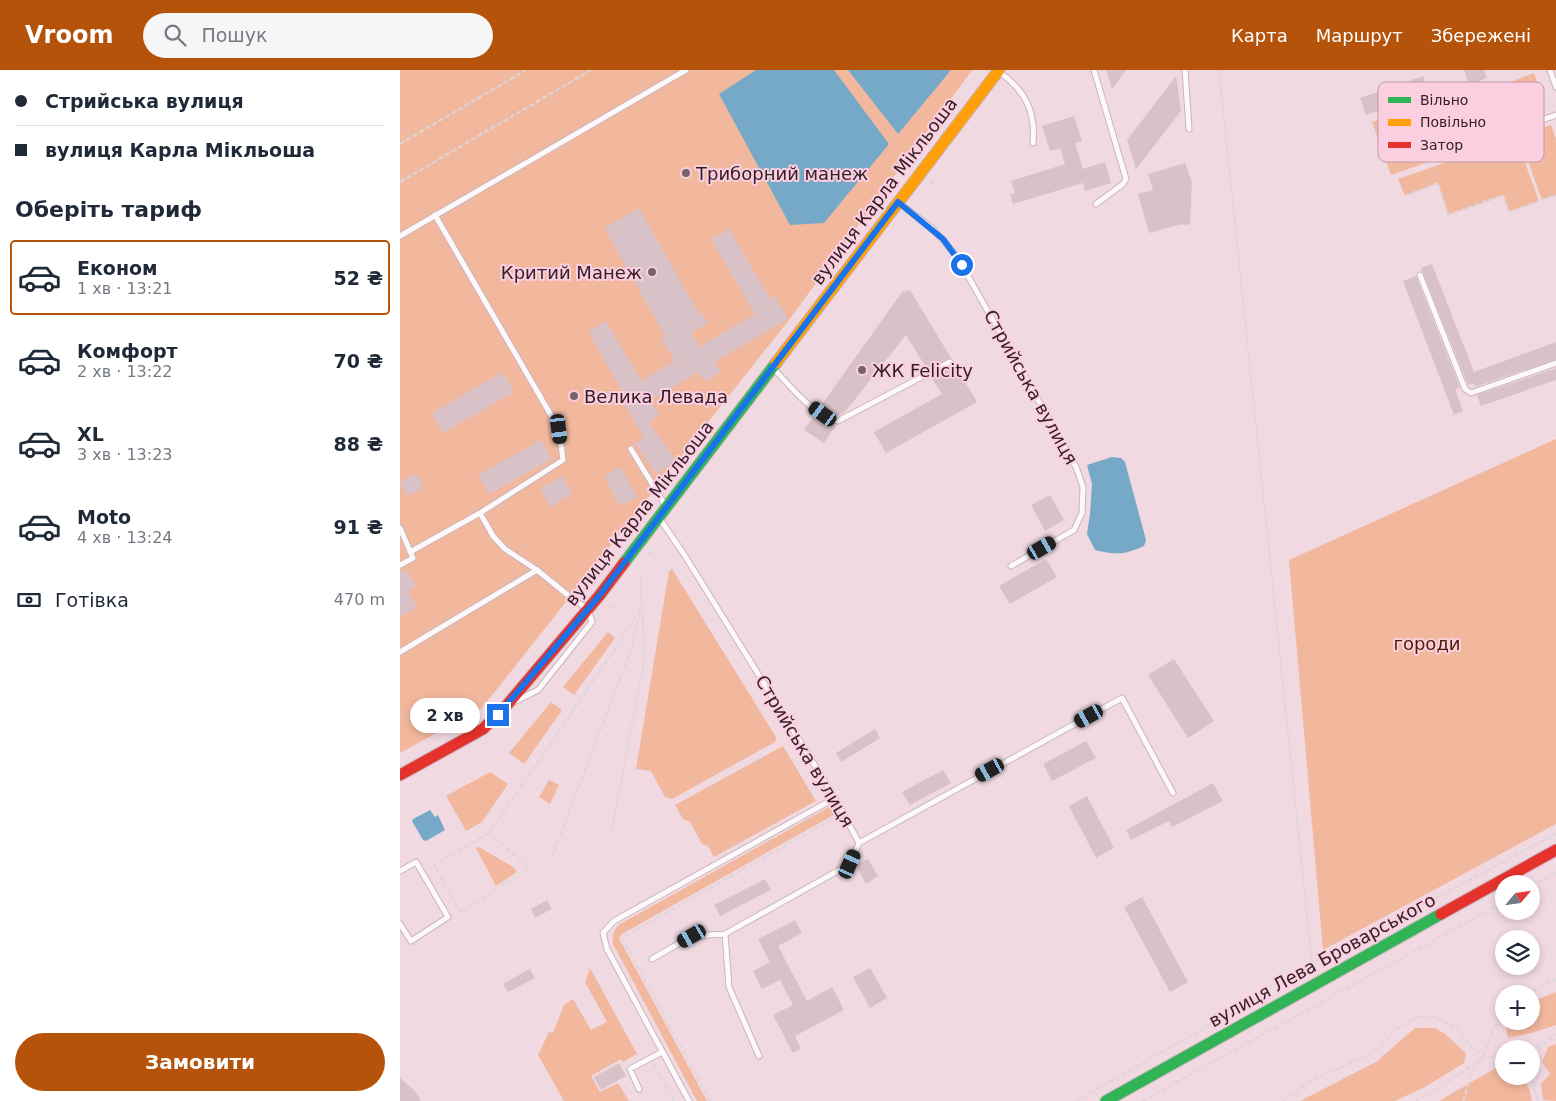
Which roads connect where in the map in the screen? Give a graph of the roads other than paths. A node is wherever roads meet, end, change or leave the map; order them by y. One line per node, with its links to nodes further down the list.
1 (686, 70): 13 (lane)
2 (1094, 70): 12 (lane)
3 (1185, 70): 9 (lane)
4 (1550, 70): 6 (lane)
5 (998, 71): 10 (lane); 11 (street, вулиця Карла Мікльоша)
6 (1556, 87)
7 (1556, 115): 8 (lane)
8 (1544, 119)
9 (1189, 129)
10 (1033, 143)
11 (898, 202): 18 (street, вулиця Карла Мікльоша); 26 (lane, Стрийська вулиця)
12 (1096, 204)
13 (435, 215): 14 (lane); 21 (lane)
14 (400, 236)
15 (1420, 275): 17 (lane)
16 (950, 362): 18 (lane)
17 (1556, 362)
18 (772, 368): 20 (street, вулиця Карла Мікльоша)
19 (631, 449): 20 (lane)
20 (667, 508): 22 (street, вулиця Карла Мікльоша)
21 (480, 513): 24 (lane); 27 (lane)
22 (659, 518): 28 (street, вулиця Карла Мікльоша); 32 (lane, Стрийська вулиця)
23 (400, 528): 24 (lane)
24 (410, 552): 25 (lane)
25 (400, 565)
26 (1010, 566)
27 (536, 570): 28 (lane); 29 (lane)
28 (588, 609): 30 (street, вулиця Карла Мікльоша)
29 (400, 652)
30 (400, 775)
31 (1173, 793): 33 (lane, Стрийська вулиця)
32 (834, 798): 33 (lane, Стрийська вулиця); 39 (lane)
33 (859, 843): 37 (lane)
34 (1556, 850): 43 (street, вулиця Лева Броварського)
35 (400, 871): 36 (lane)
36 (400, 924)
37 (725, 934): 38 (lane); 40 (lane)
38 (652, 959)
39 (662, 1052): 41 (lane); 42 (lane)
40 (759, 1056)
41 (639, 1090)
42 (689, 1101)
43 (1106, 1101)

